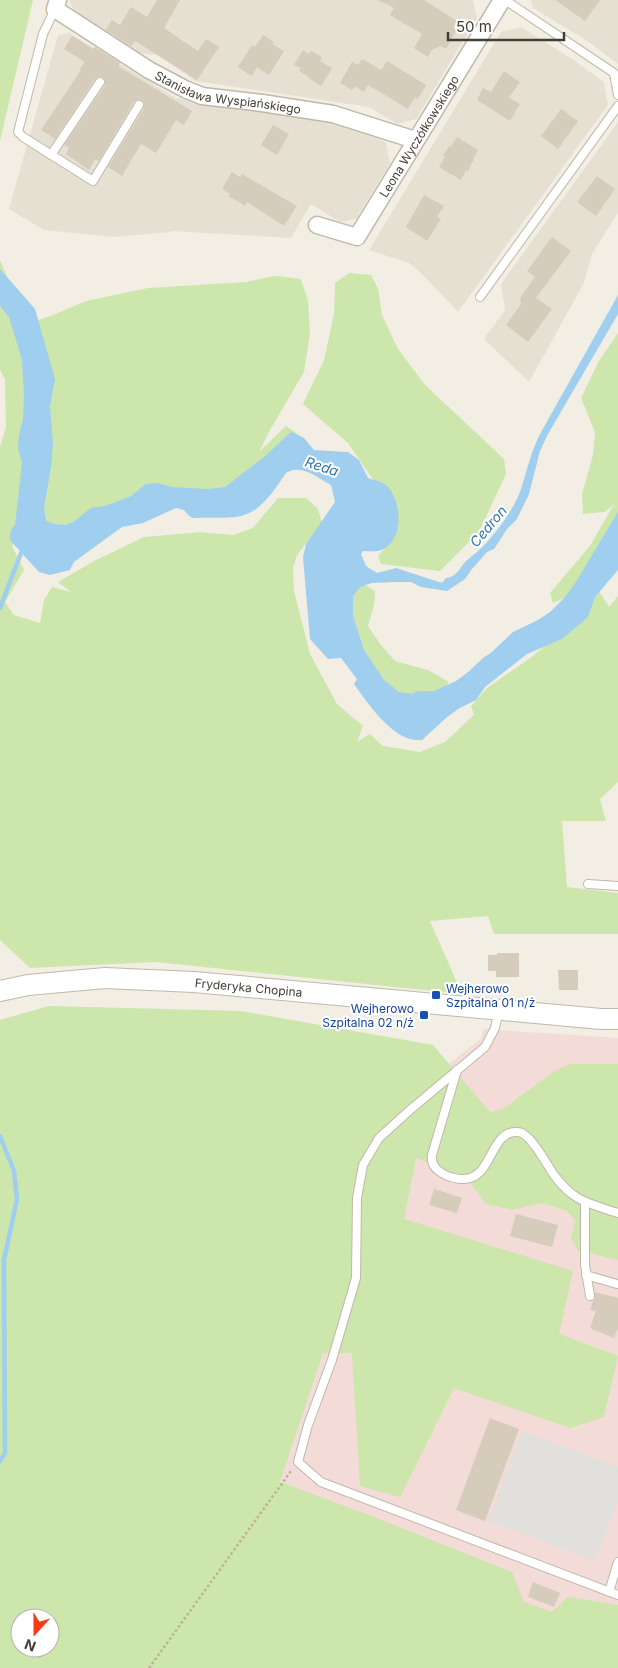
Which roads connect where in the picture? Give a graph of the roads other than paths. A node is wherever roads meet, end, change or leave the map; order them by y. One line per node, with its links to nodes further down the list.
1 (504, 0): 4 (lane); 7 (street, Leona Wyczółkowskiego)
2 (56, 5): 7 (street, Stanisława Wyspiańskiego); 8 (lane)
3 (100, 82): 8 (lane)
4 (618, 95)
5 (139, 105): 8 (lane)
6 (618, 106): 10 (lane)
7 (415, 140): 9 (street, Leona Wyczółkowskiego)
8 (51, 155)
9 (317, 225)
10 (480, 297)
11 (588, 884): 12 (lane)
12 (618, 886)
13 (0, 991): 14 (street, Fryderyka Chopina)
14 (499, 1010): 15 (street, Fryderyka Chopina); 16 (lane)
15 (618, 1020)
16 (457, 1070): 17 (lane); 23 (lane)
17 (585, 1202): 18 (lane); 19 (lane)
18 (618, 1213)
19 (586, 1275): 20 (lane); 21 (lane)
20 (617, 1284)
21 (590, 1296)
22 (618, 1562): 23 (lane)
23 (609, 1592): 24 (lane)
24 (618, 1595)

